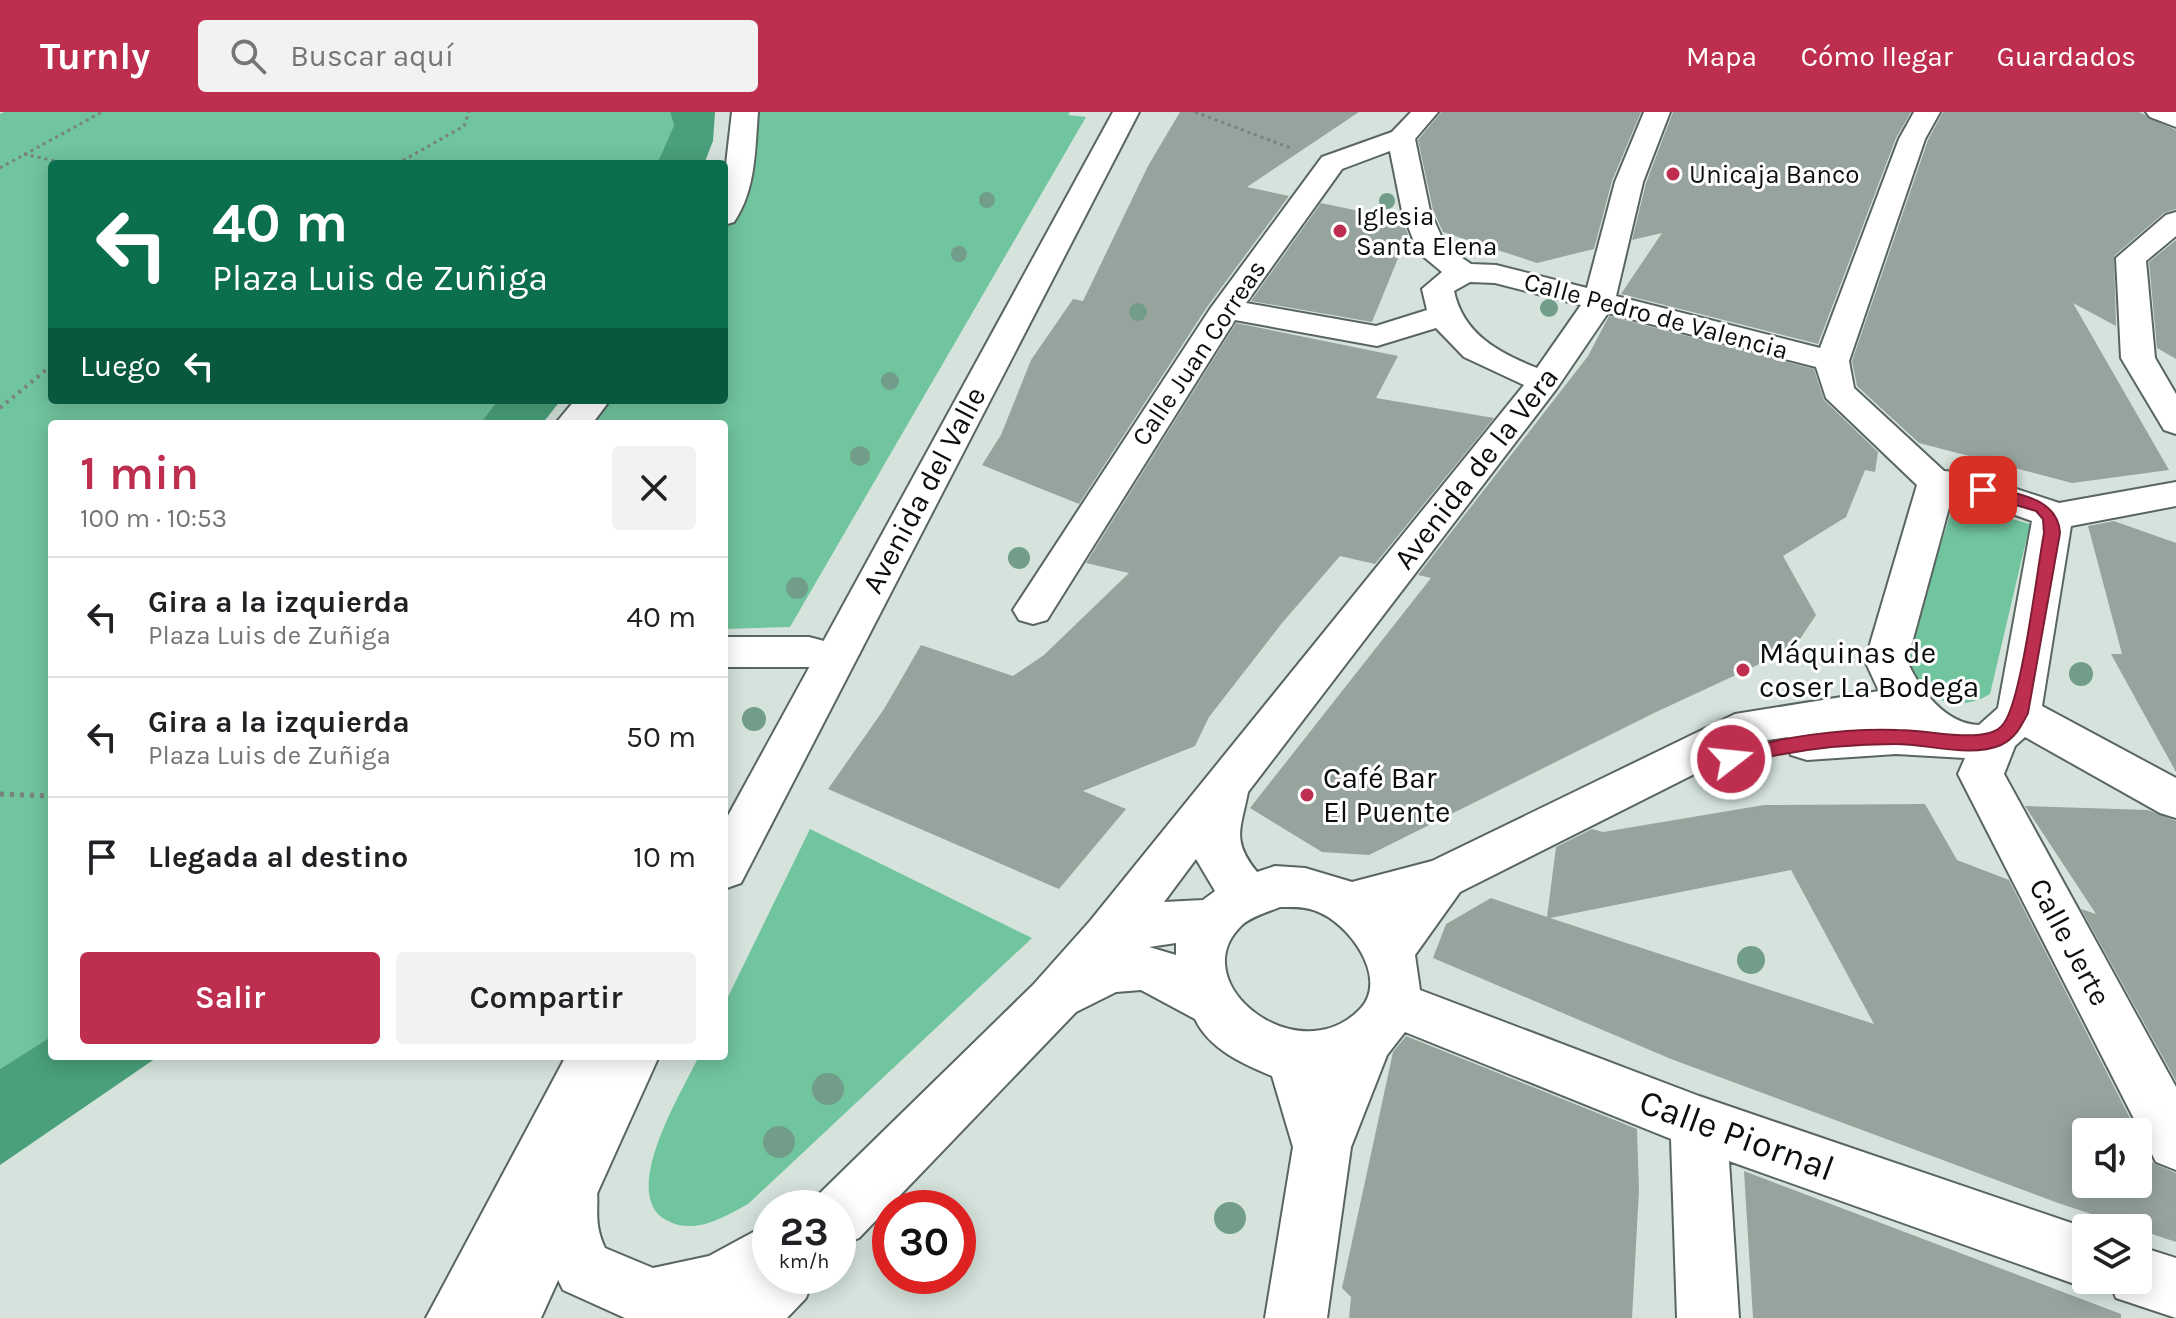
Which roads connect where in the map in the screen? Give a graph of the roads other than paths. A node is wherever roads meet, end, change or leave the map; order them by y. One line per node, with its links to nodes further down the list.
1 (745, 112): 10 (street)
2 (1105, 112): 26 (street, Avenida del Valle)
3 (1126, 112): 33 (street, Avenida del Valle)
4 (1425, 112): 9 (street)
5 (1657, 112): 13 (street, Avenida de la Vera)
6 (1927, 112): 16 (street)
7 (2159, 112): 8 (street)
8 (2176, 119)
9 (1401, 138): 12 (street); 14 (street, Calle Juan Correas)
10 (728, 206)
11 (2176, 221): 20 (street)
12 (1465, 273): 13 (street, Calle Pedro de Valencia); 15 (street)
13 (1599, 302): 16 (street, Calle Pedro de Valencia); 17 (street, Avenida de la Vera)
14 (1226, 309): 15 (street); 24 (street, Calle Juan Correas)
15 (1444, 315): 17 (street)
16 (1832, 361): 21 (street)
17 (1545, 381): 29 (street, Avenida de la Vera)
18 (590, 404): 19 (street)
19 (576, 420)
20 (2176, 423)
21 (1936, 483): 23 (street); 27 (street)
22 (2176, 494): 23 (street)
23 (2051, 517): 28 (street)
24 (1033, 610)
25 (728, 652): 26 (street)
26 (809, 652): 32 (street, Avenida del Valle)
27 (1909, 703): 28 (street); 31 (street)
28 (1996, 731): 30 (street); 31 (street); 45 (street, Calle Jerte)
29 (1227, 787): 36 (street, Avenida de la Vera); 37 (street, Avenida de la Vera)
30 (2176, 800)
31 (1601, 801): 34 (street)
32 (728, 802)
33 (728, 861)
34 (1443, 878): 35 (street); 38 (street)
35 (1348, 904): 36 (street); 38 (street)
36 (1229, 908): 37 (street); 39 (street)
37 (1108, 936): 40 (street, Avenida de la Vera)
38 (1383, 997): 41 (street); 44 (street, Calle Piornal); 46 (street)
39 (1210, 1001): 40 (street, Avenida de la Vera); 41 (street)
40 (1052, 1002): 47 (street, Avenida de la Vera)
41 (1293, 1055): 46 (street)
42 (594, 1060): 53 (street)
43 (630, 1060): 53 (street)
44 (1699, 1123): 48 (street, Calle Piornal); 56 (street)
45 (2176, 1143)
46 (1322, 1147): 55 (street)
47 (856, 1196)
48 (2072, 1253)
49 (752, 1264): 53 (street)
50 (2152, 1281): 51 (street)
51 (2176, 1289)
52 (768, 1294): 54 (street)
53 (506, 1299)
54 (746, 1318)
55 (1296, 1318)
56 (1708, 1318)

